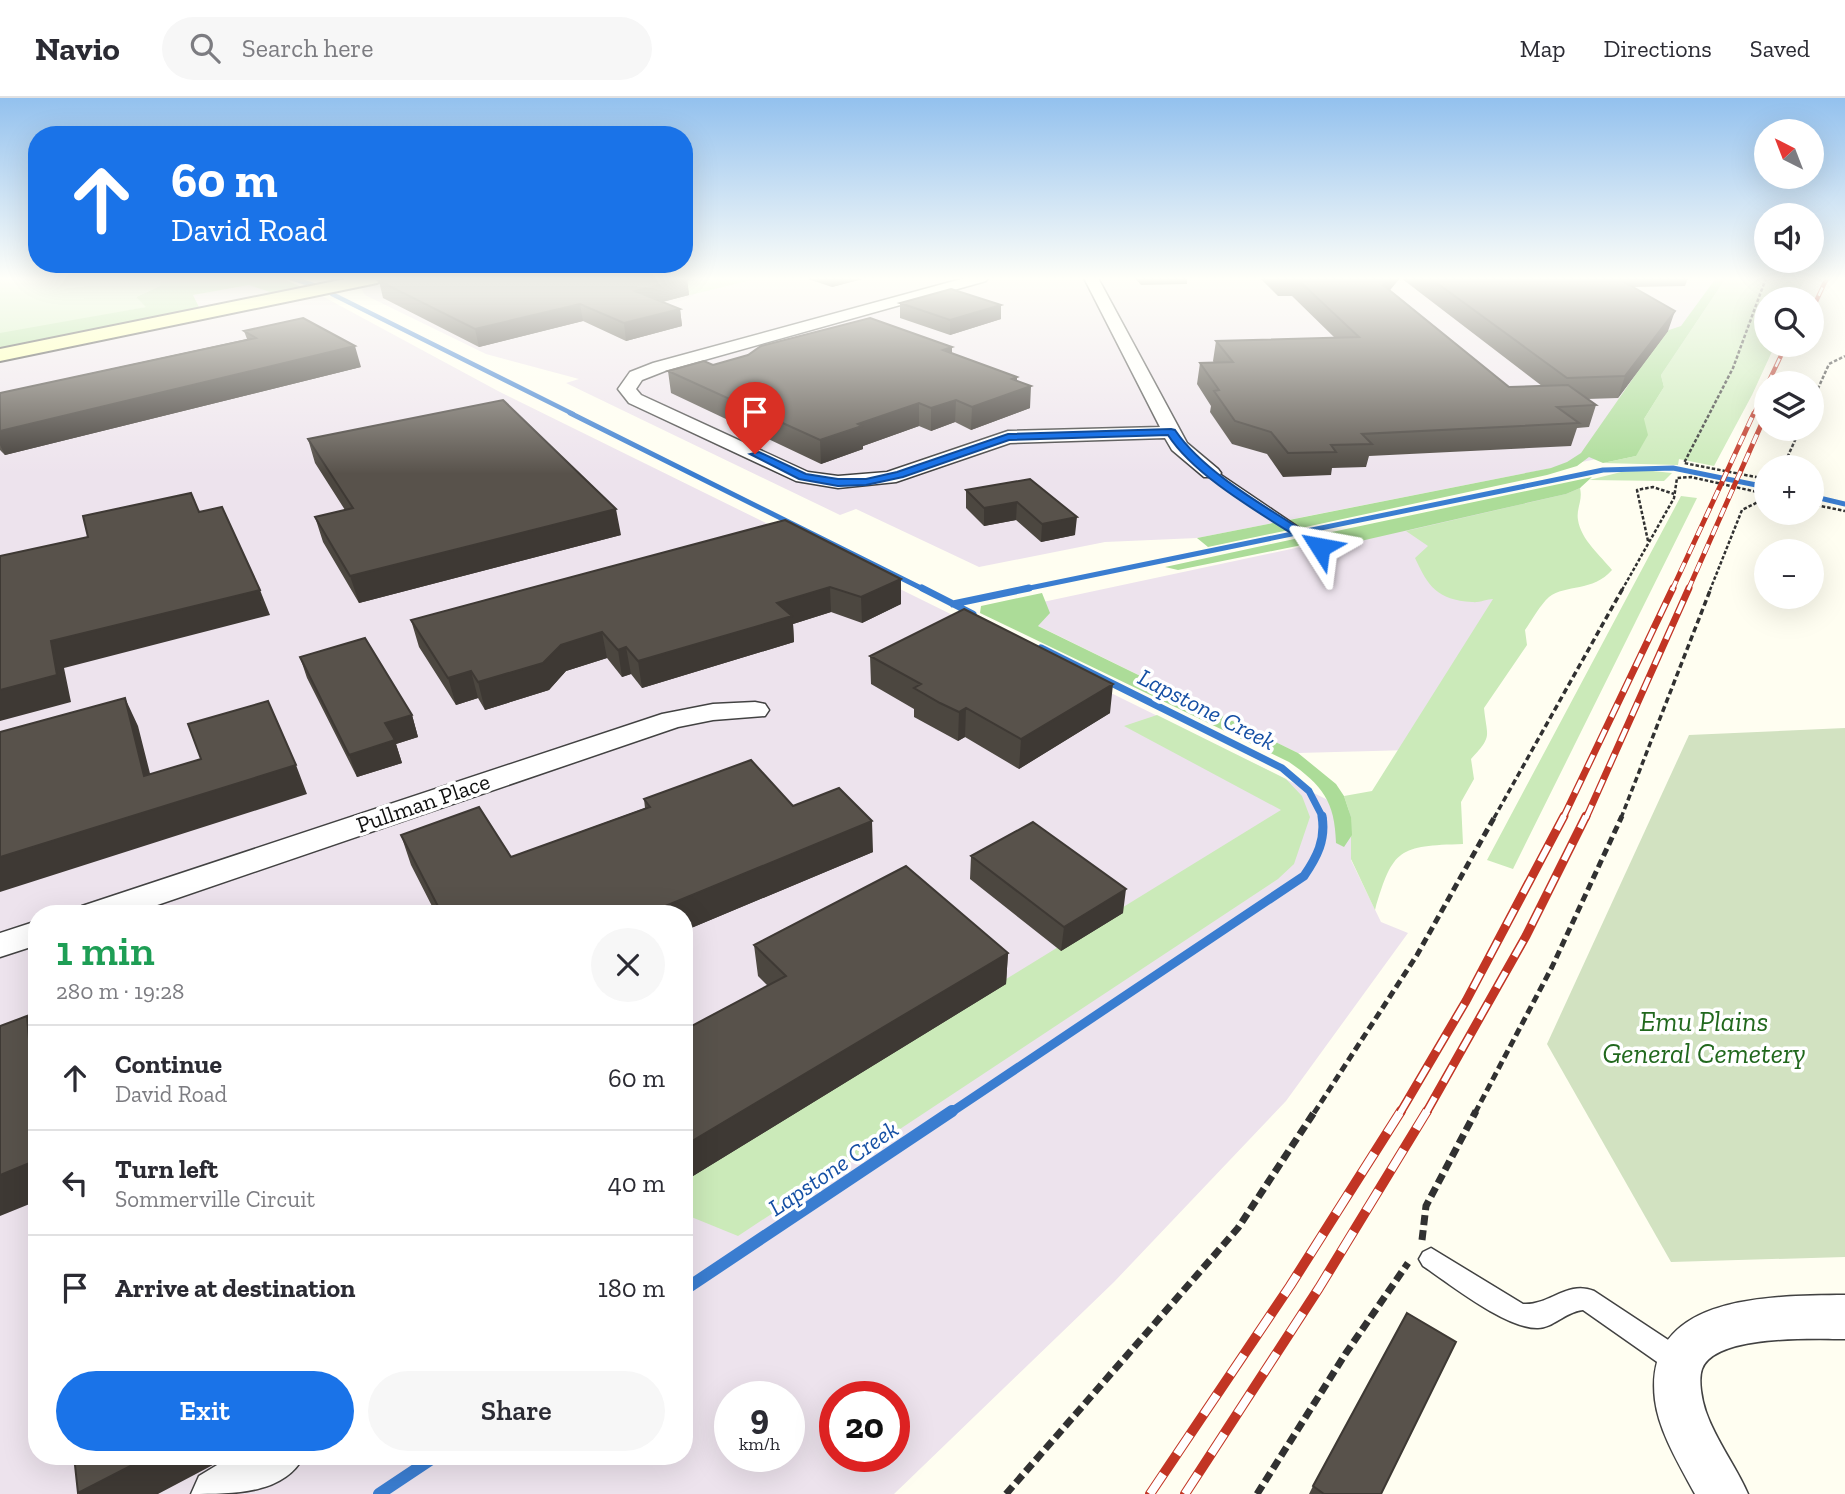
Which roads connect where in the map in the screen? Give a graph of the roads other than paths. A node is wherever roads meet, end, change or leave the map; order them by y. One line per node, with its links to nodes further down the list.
1 (58, 343): 4 (main road)
2 (743, 343): 5 (street)
3 (1125, 343): 5 (street)
4 (0, 355)
5 (1171, 432): 6 (street)
6 (1210, 473): 7 (lane)
7 (1320, 547)
8 (755, 710): 9 (street, Pullman Place)
9 (121, 905)
10 (28, 936): 11 (street)
11 (0, 945)
12 (1423, 1256): 14 (lane)
13 (1845, 1317): 14 (street)
14 (1681, 1363): 17 (street)
15 (264, 1465): 16 (street)
16 (217, 1494)
17 (1722, 1494)

